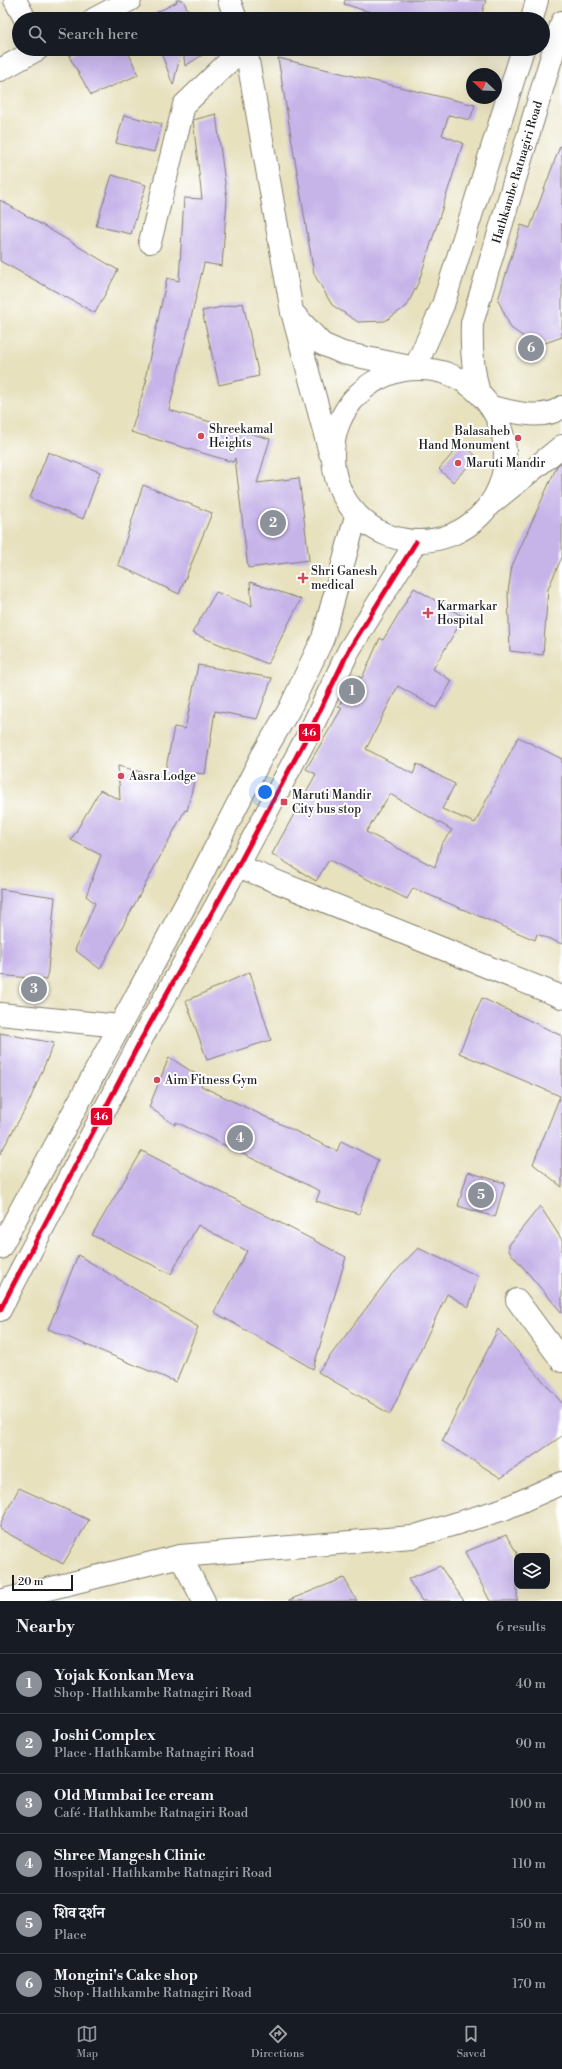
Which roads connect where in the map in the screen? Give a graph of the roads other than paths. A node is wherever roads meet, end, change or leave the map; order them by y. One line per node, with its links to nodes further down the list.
1 (15, 0): 5 (main road)
2 (130, 0): 6 (main road)
3 (229, 0): 7 (main road)
4 (537, 0): 8 (main road)
5 (21, 12)
6 (107, 12)
7 (233, 12)
8 (534, 12)
9 (562, 22): 18 (main road, Hathkambe Ratnagiri Road)
10 (25, 56): 14 (main road)
11 (235, 56): 15 (main road)
12 (247, 56): 16 (main road)
13 (521, 56): 17 (main road)
14 (0, 70)
15 (150, 242)
16 (292, 312): 17 (main road); 21 (main road)
17 (415, 368): 18 (main road); 21 (main road)
18 (485, 400): 19 (main road); 22 (main road, Hathkambe Ratnagiri Road)
19 (562, 407)
20 (562, 446): 22 (main road)
21 (332, 461): 23 (main road)
22 (488, 506): 24 (main road)
23 (356, 516): 24 (main road); 28 (main road)
24 (416, 542): 25 (main road)
25 (238, 866): 26 (main road); 31 (main road)
26 (562, 997)
27 (0, 1014): 28 (main road)
28 (120, 1026): 29 (main road)
29 (0, 1248)
30 (517, 1300): 32 (main road)
31 (0, 1310)
32 (562, 1361)
33 (562, 1483): 34 (main road)
34 (180, 1556): 35 (main road); 36 (main road)
35 (0, 1601)
36 (204, 1601)

